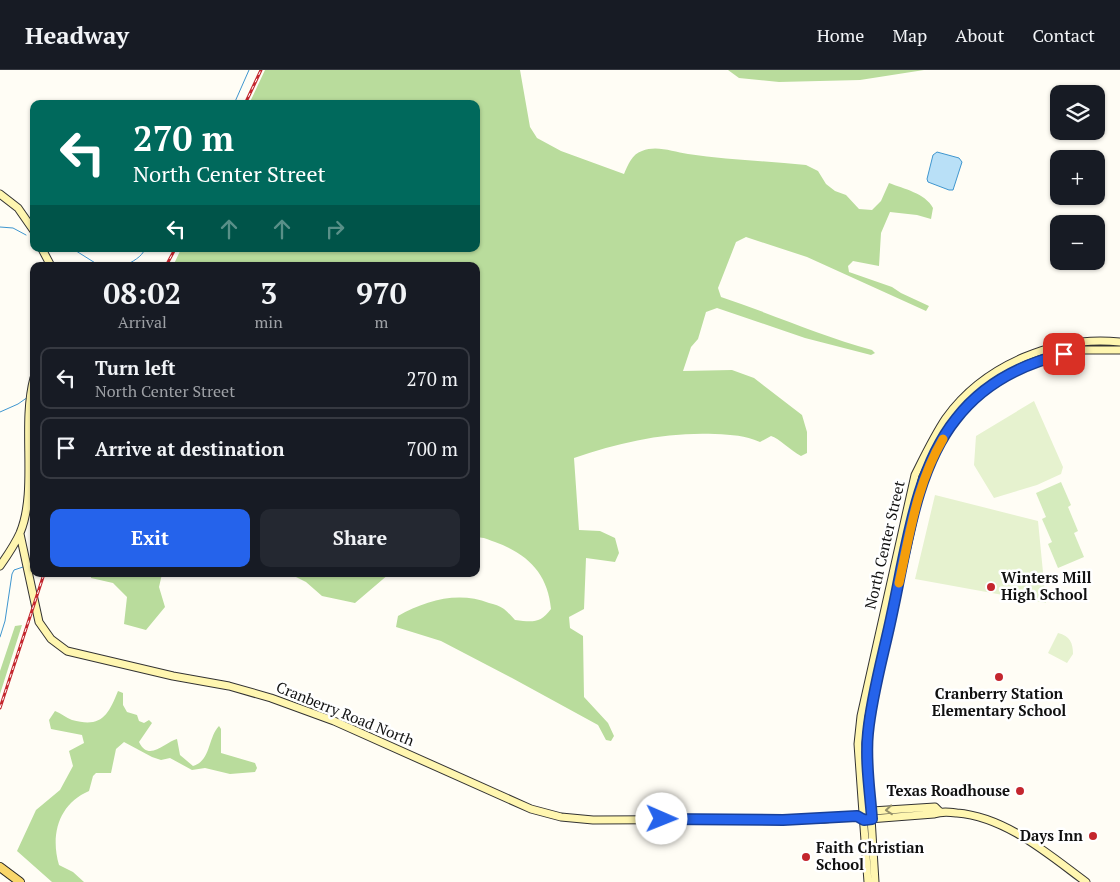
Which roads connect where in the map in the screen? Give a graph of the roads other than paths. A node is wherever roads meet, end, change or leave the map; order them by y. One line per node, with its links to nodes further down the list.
1 (0, 194): 2 (street)
2 (30, 225)
3 (1120, 342): 8 (street, North Center Street)
4 (1120, 350): 8 (street, North Center Street)
5 (30, 400): 6 (street)
6 (20, 534): 7 (street); 8 (street, Cranberry Road North)
7 (0, 566)
8 (866, 816): 11 (street, North Center Street); 12 (street, North Center Street); 13 (street, Cranberry Road North)
9 (0, 867): 10 (main road)
10 (20, 882)
11 (868, 882)
12 (875, 882)
13 (1086, 882)

